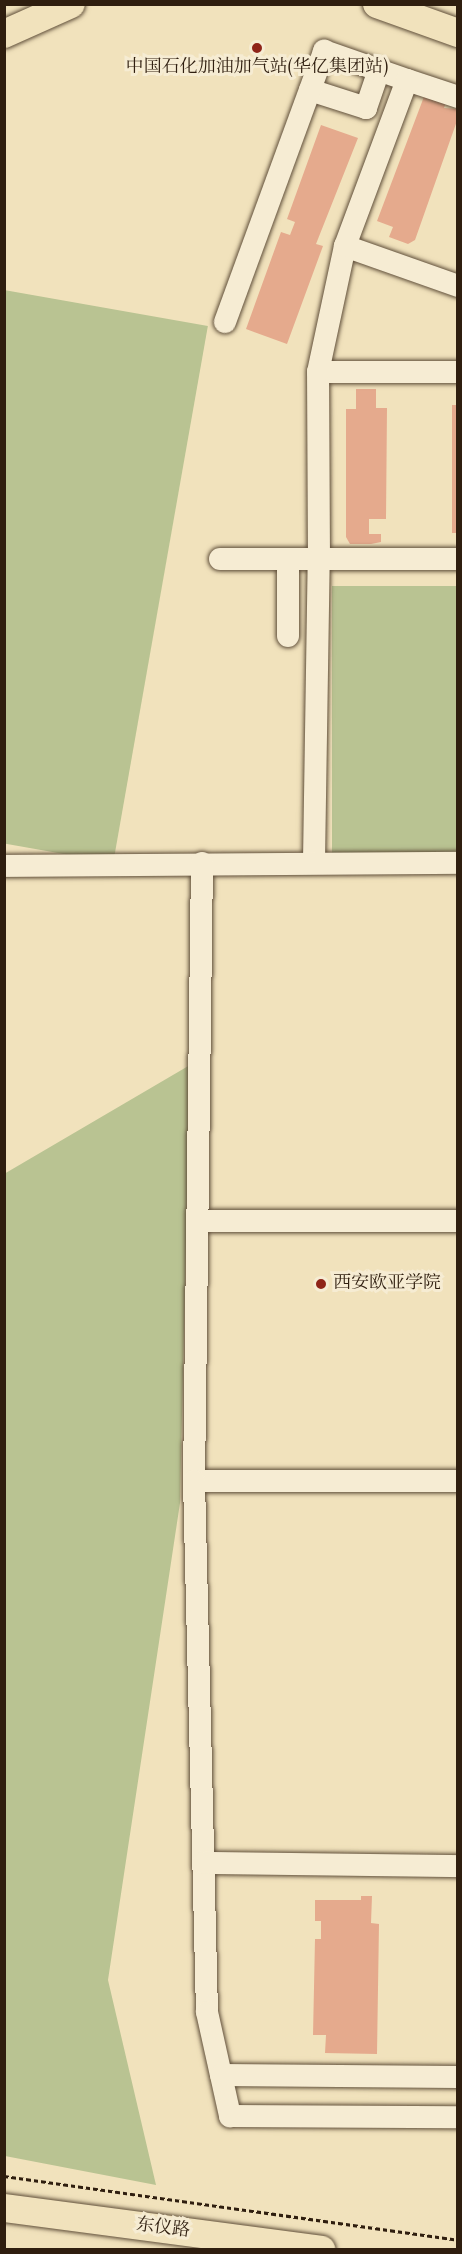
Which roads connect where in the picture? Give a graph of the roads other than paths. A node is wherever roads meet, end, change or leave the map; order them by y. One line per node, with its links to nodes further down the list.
1 (71, 4): 4 (main road)
2 (377, 4): 3 (main road)
3 (458, 33)
4 (4, 34)
5 (379, 70): 6 (street); 7 (street); 7 (street)
6 (407, 80): 8 (street); 9 (street)
7 (310, 90): 11 (street)
8 (458, 97)
9 (345, 246): 10 (street); 12 (street)
10 (458, 286)
11 (225, 322)
12 (318, 372): 13 (street); 16 (street)
13 (458, 372)
14 (220, 559): 15 (street)
15 (288, 559): 16 (street); 18 (street)
16 (319, 559): 17 (street); 19 (street)
17 (458, 559)
18 (288, 636)
19 (314, 861): 20 (street); 21 (street)
20 (202, 863): 22 (street); 23 (street)
21 (458, 863)
22 (4, 866)
23 (198, 1221): 24 (street); 25 (street)
24 (458, 1221)
25 (194, 1481): 26 (street); 27 (street)
26 (458, 1481)
27 (204, 1863): 28 (street); 29 (street)
28 (458, 1866)
29 (221, 2075): 30 (street); 31 (street)
30 (458, 2078)
31 (458, 2117)
32 (4, 2208): 33 (main road, 东仪路)
33 (321, 2250)

